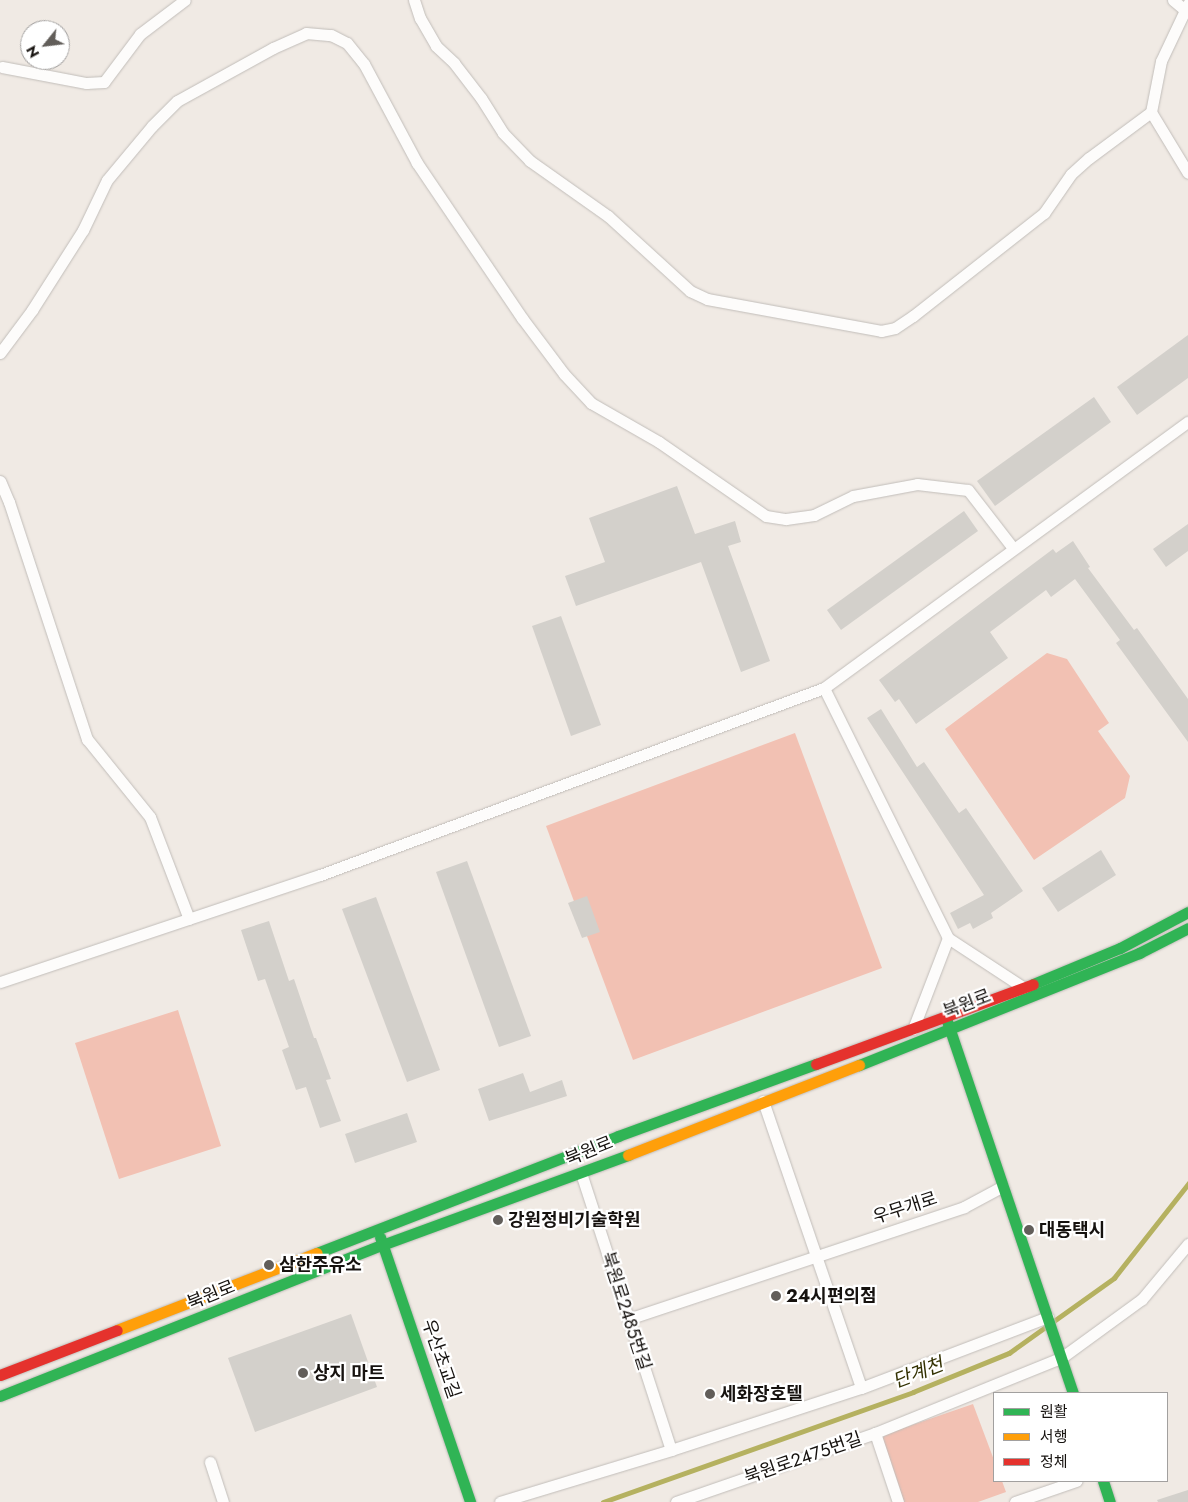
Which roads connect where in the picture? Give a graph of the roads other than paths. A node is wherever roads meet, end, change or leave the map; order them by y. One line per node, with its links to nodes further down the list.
1 (185, 0): 5 (street)
2 (414, 0): 6 (street)
3 (1173, 0): 4 (street)
4 (1186, 7): 6 (street)
5 (2, 66)
6 (1151, 112): 7 (street)
7 (1188, 173)
8 (0, 353): 11 (street)
9 (1188, 422): 11 (street)
10 (0, 481): 14 (street)
11 (1013, 548): 12 (street)
12 (824, 688): 14 (street); 16 (street)
13 (1188, 912): 18 (street, 북원로)
14 (189, 919): 17 (street)
15 (1188, 928): 21 (street, 북원로)
16 (948, 938): 18 (street); 20 (street)
17 (0, 982)
18 (1024, 988): 19 (street, 북원로)
19 (946, 1017): 20 (street, 북원로); 21 (street)
20 (913, 1029): 25 (street, 북원로)
21 (950, 1029): 22 (street, 북원로); 24 (street)
22 (763, 1101): 23 (street, 북원로); 28 (street)
23 (581, 1173): 27 (street, 북원로); 30 (street, 북원로2485번길)
24 (1003, 1186): 28 (street, 우무개로); 29 (street)
25 (377, 1228): 27 (street, 우산초교길); 32 (street, 북원로)
26 (1188, 1244): 31 (street)
27 (382, 1245): 35 (street, 북원로); 43 (street, 우산초교길)
28 (815, 1255): 30 (street); 33 (street)
29 (1048, 1318): 31 (street); 33 (street)
30 (628, 1319): 37 (street, 북원로2485번길)
31 (1060, 1355): 34 (street); 36 (street)
32 (0, 1375)
33 (861, 1388): 37 (street)
34 (1073, 1392)
35 (0, 1396)
36 (875, 1433): 41 (street, 북원로2475번길); 46 (street, 북원로2475번길)
37 (671, 1450): 44 (street)
38 (210, 1462): 42 (street)
39 (1073, 1482): 47 (street)
40 (1103, 1482): 48 (street)
41 (691, 1500): 45 (street)
42 (223, 1502)
43 (470, 1502)
44 (500, 1502)
45 (676, 1502)
46 (898, 1502)
47 (1015, 1502)
48 (1110, 1502)

